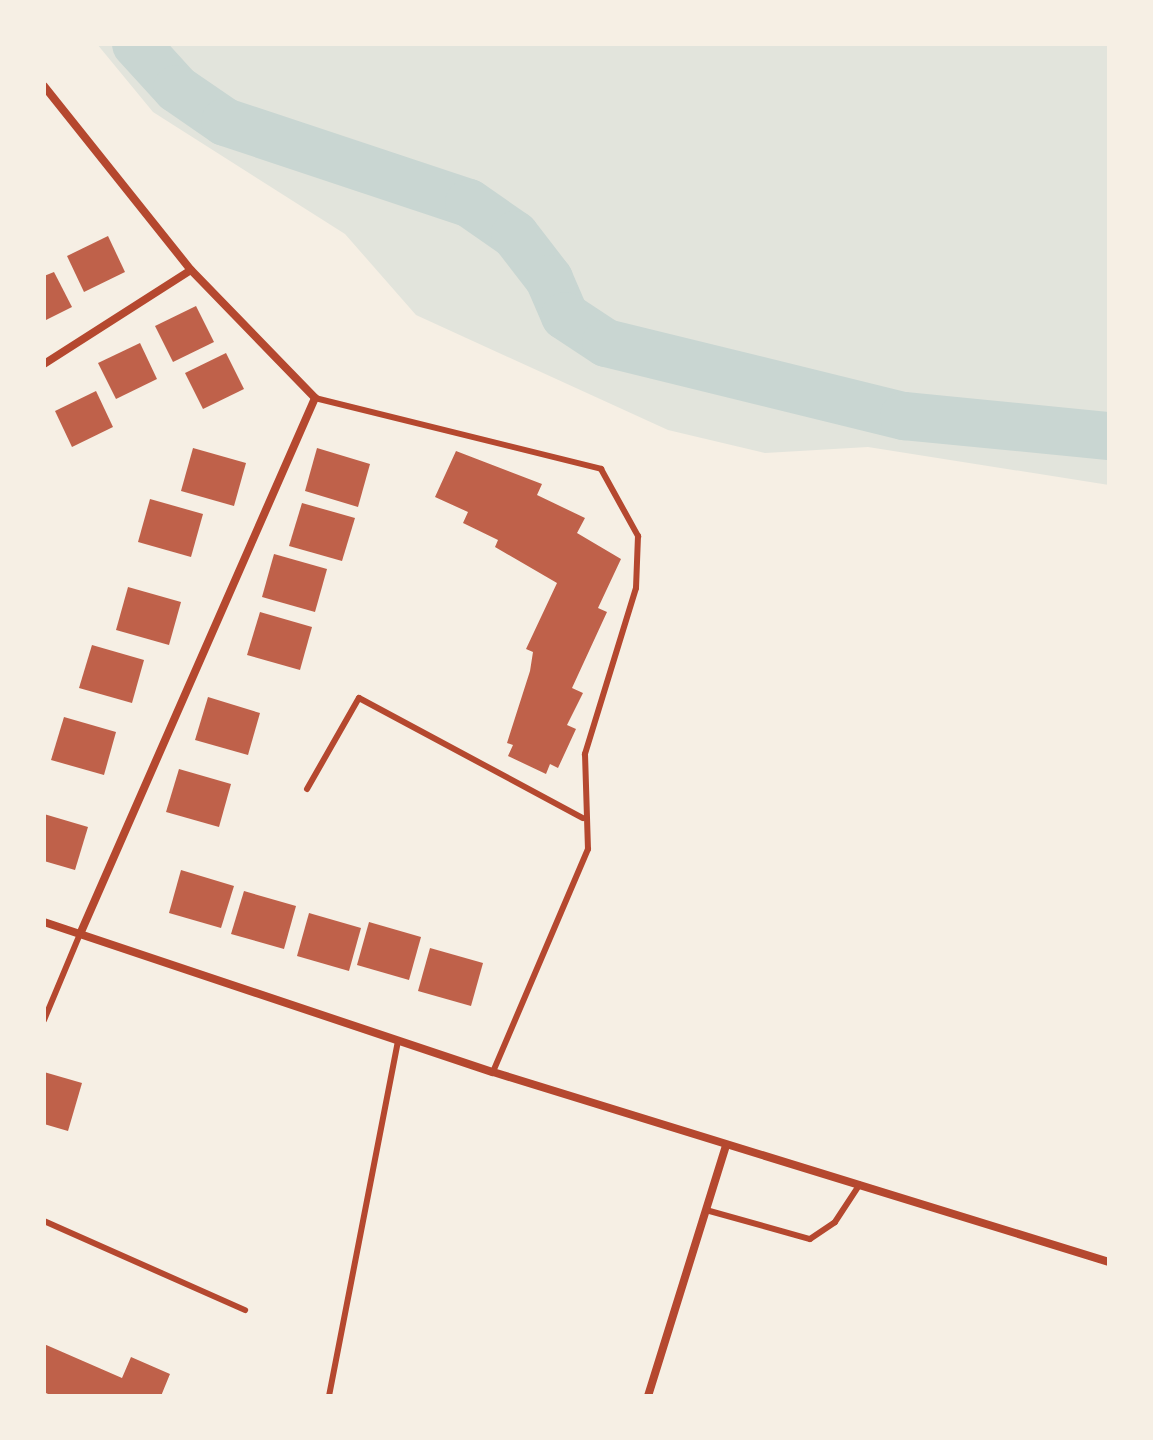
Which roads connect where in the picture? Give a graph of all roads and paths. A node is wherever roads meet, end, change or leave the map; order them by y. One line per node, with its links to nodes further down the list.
1 (44, 86): 2 (street)
2 (191, 270): 3 (street); 4 (street)
3 (44, 364)
4 (315, 398): 6 (lane); 8 (street)
5 (307, 789): 6 (lane)
6 (583, 818): 11 (lane)
7 (44, 922): 8 (street)
8 (80, 934): 9 (lane); 10 (street)
9 (44, 1020)
10 (398, 1041): 11 (street); 18 (lane)
11 (493, 1072): 12 (street)
12 (726, 1145): 13 (street); 14 (street)
13 (860, 1184): 14 (lane); 16 (street)
14 (706, 1210): 19 (street)
15 (44, 1221): 17 (lane)
16 (1109, 1262)
17 (245, 1310)
18 (329, 1396)
19 (648, 1396)

